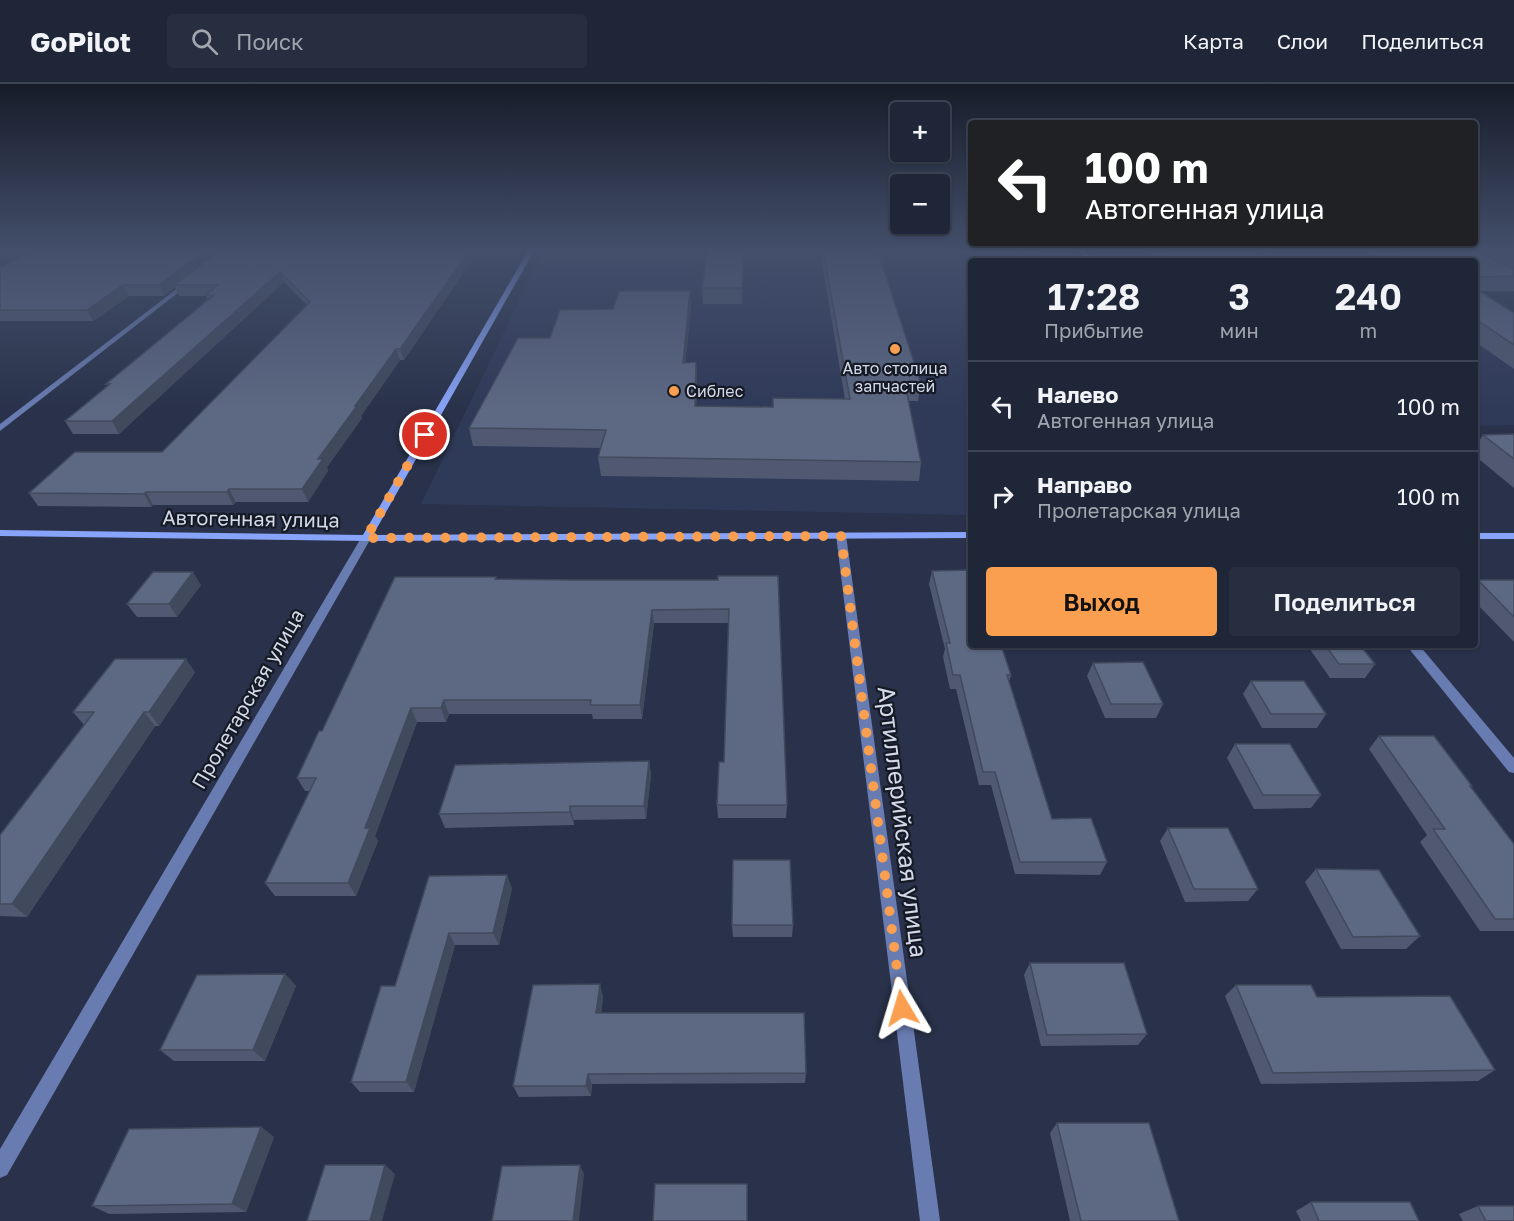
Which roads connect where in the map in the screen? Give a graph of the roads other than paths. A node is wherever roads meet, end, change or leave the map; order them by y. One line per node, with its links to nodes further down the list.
1 (161, 304): 3 (street)
2 (500, 304): 9 (street, Пролетарская улица)
3 (0, 428)
4 (0, 533): 9 (street, Автогенная улица)
5 (968, 535): 6 (street, Автогенная улица)
6 (841, 536): 9 (street, Автогенная улица); 13 (street, Артиллерийская улица)
7 (1478, 536): 8 (street)
8 (1514, 536)
9 (366, 538): 12 (street, Пролетарская улица)
10 (1414, 648): 11 (street)
11 (1514, 768)
12 (0, 1168)
13 (930, 1221)

